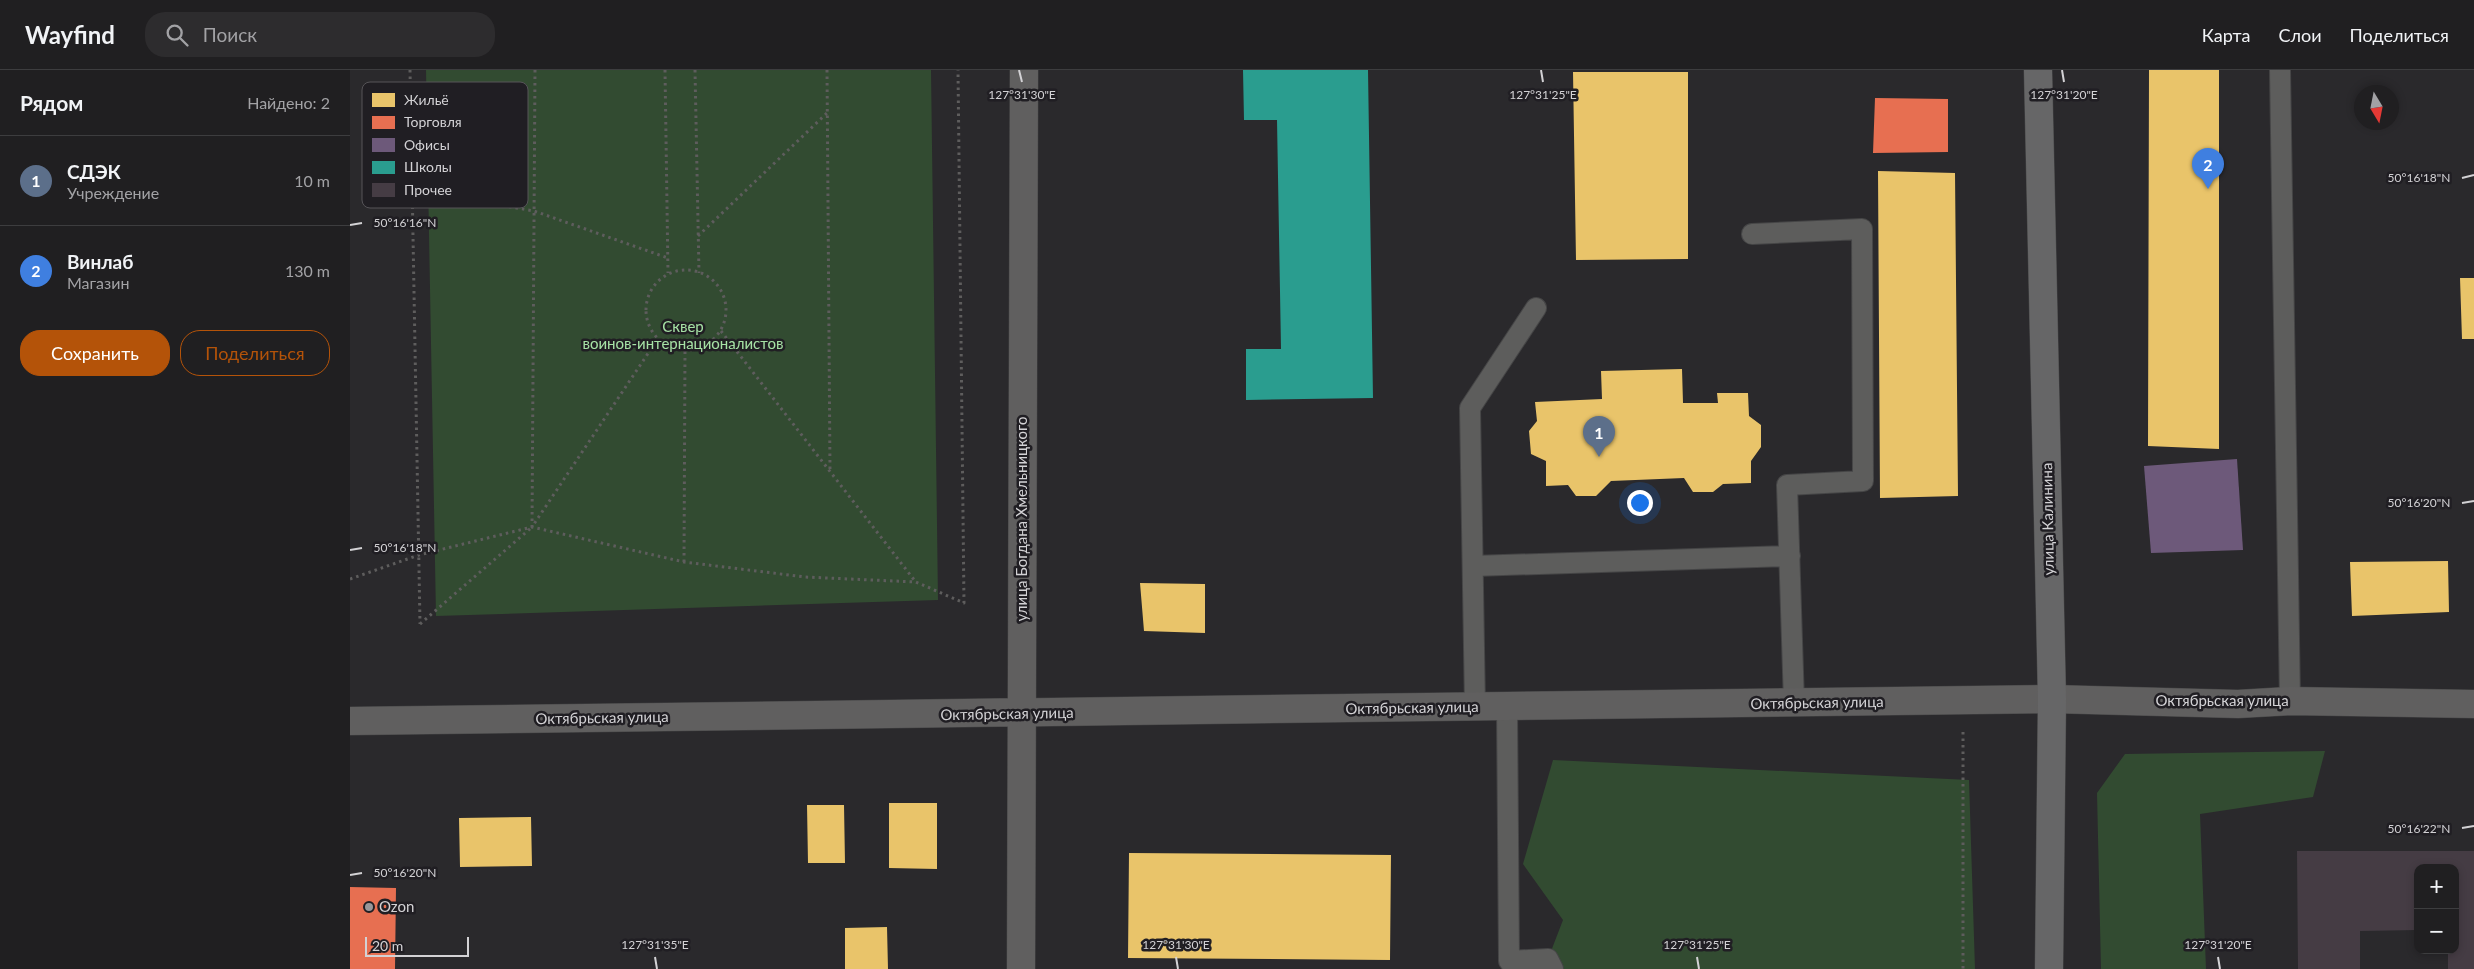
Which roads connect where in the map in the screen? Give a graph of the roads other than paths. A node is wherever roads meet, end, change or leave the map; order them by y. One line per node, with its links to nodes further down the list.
1 (1024, 70): 14 (main road, улица Богдана Хмельницкого)
2 (2038, 70): 8 (main road, улица Калинина)
3 (2280, 70): 9 (lane)
4 (1752, 234): 6 (lane)
5 (1536, 308): 7 (lane)
6 (1790, 556): 7 (lane); 10 (lane)
7 (1473, 566): 12 (lane)
8 (2052, 699): 9 (main road, Октябрьская улица); 10 (main road, Октябрьская улица); 19 (main road, улица Калинина)
9 (2290, 700): 11 (main road, Октябрьская улица)
10 (1794, 703): 13 (main road, Октябрьская улица)
11 (2474, 704)
12 (1475, 707): 13 (main road, Октябрьская улица); 14 (main road, Октябрьская улица)
13 (1507, 707): 16 (lane)
14 (1022, 713): 15 (main road, Октябрьская улица); 17 (main road, улица Богдана Хмельницкого)
15 (350, 721)
16 (1504, 965): 18 (lane)
17 (1021, 969)
18 (1553, 969)
19 (2048, 969)

